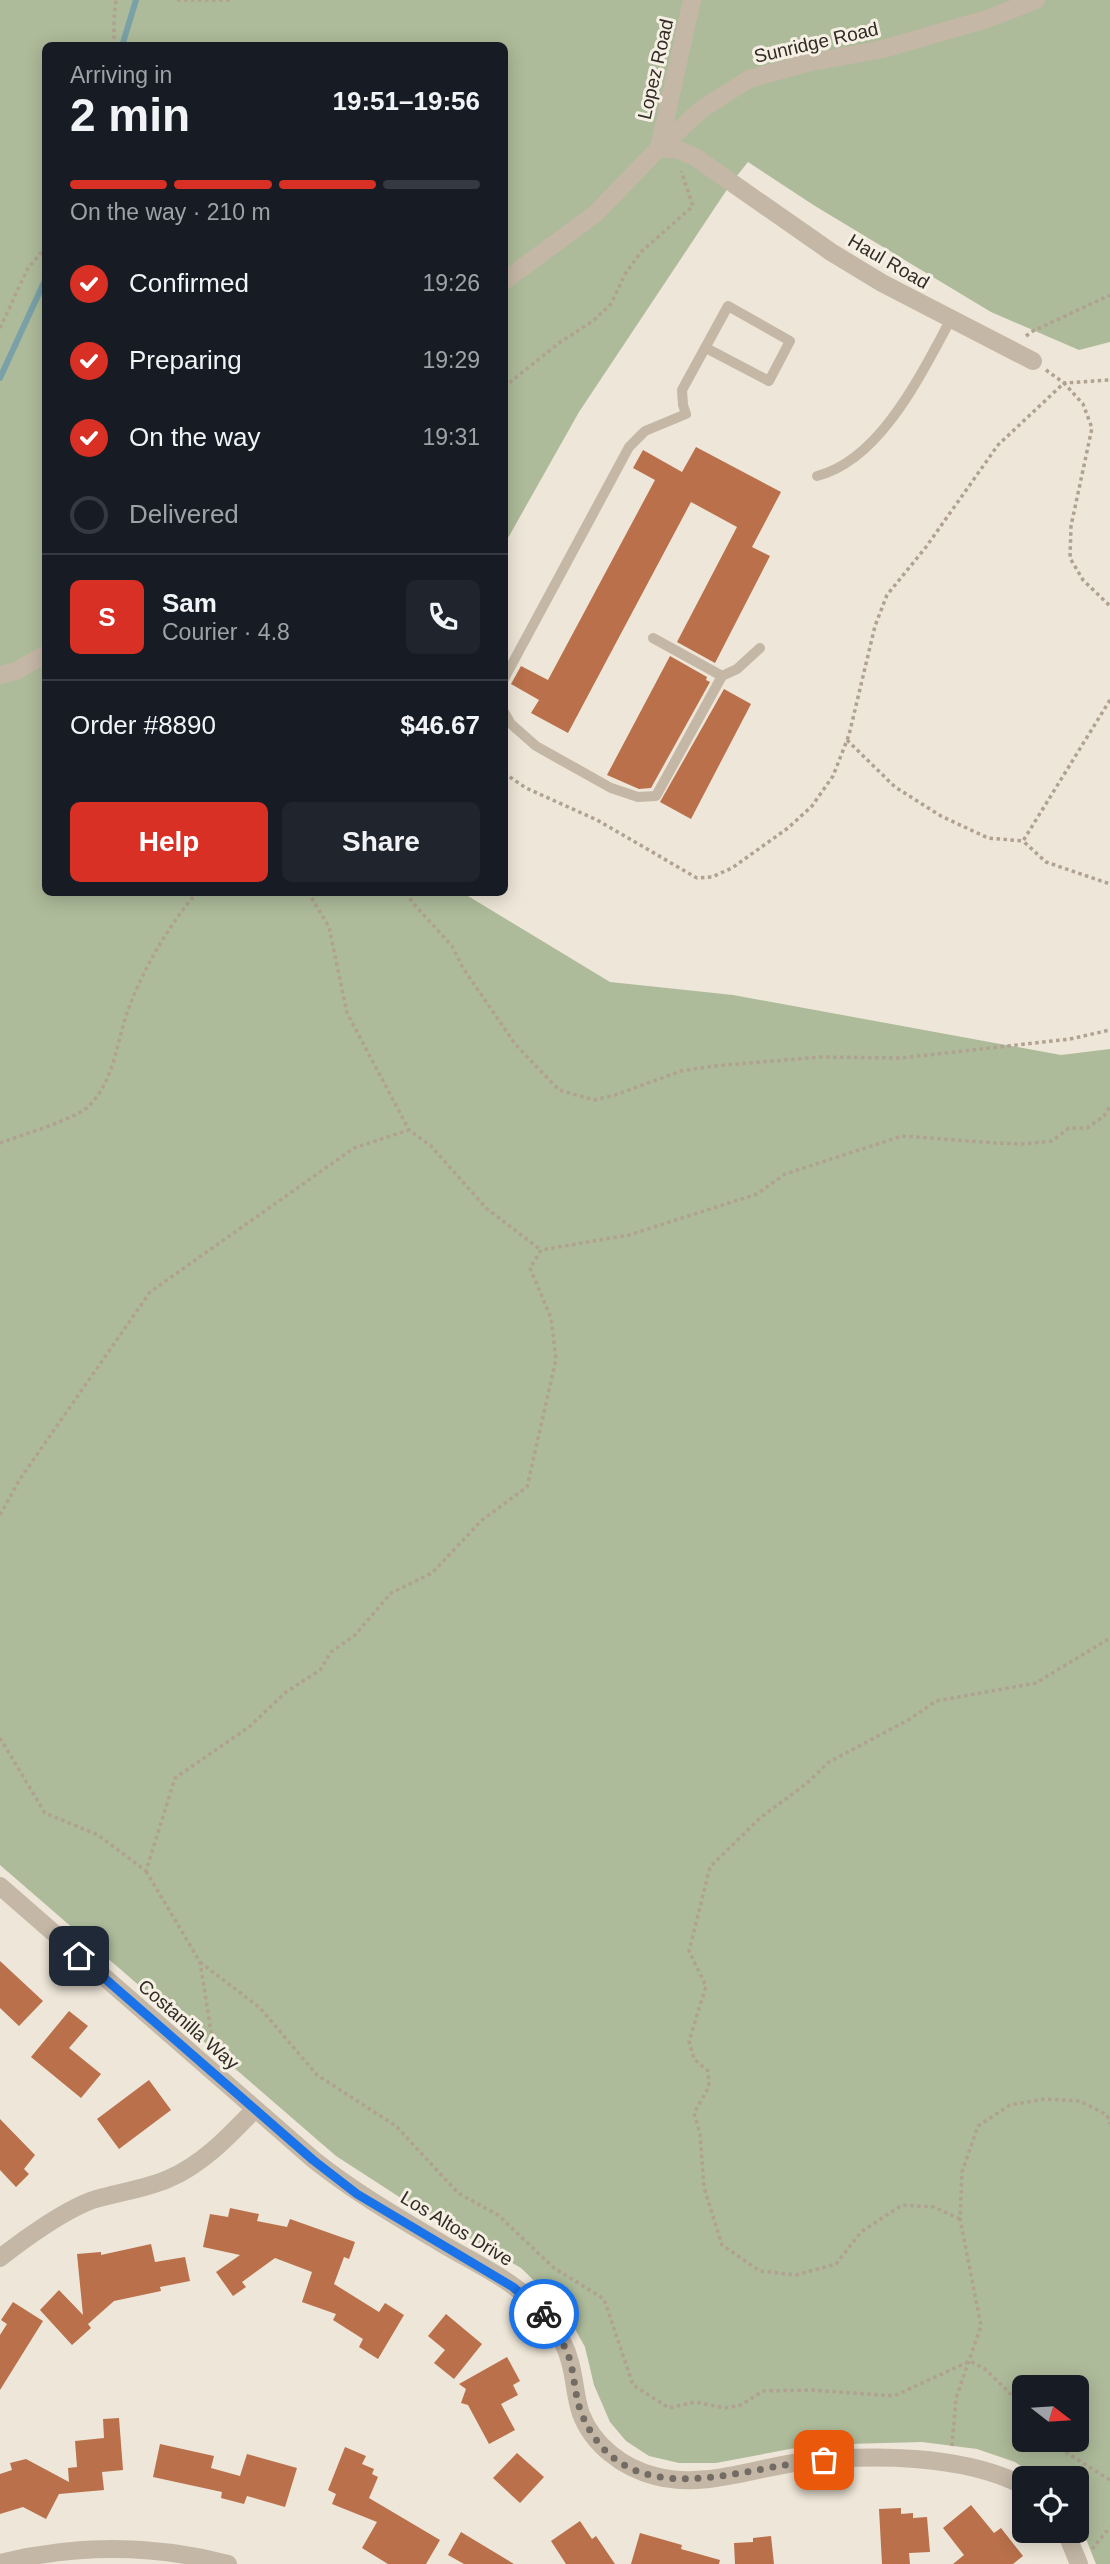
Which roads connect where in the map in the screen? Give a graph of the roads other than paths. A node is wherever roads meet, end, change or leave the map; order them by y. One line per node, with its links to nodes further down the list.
1 (692, 0): 3 (street, Lopez Road)
2 (1036, 0): 3 (street, Sunridge Road)
3 (666, 149): 4 (street, Sunridge Road); 5 (street, Haul Road)
4 (508, 278)
5 (951, 319): 7 (street, Haul Road); 8 (lane)
6 (706, 348): 6 (lane); 12 (lane)
7 (1033, 361)
8 (817, 475)
9 (653, 638): 14 (lane)
10 (760, 648): 14 (lane)
11 (42, 656): 13 (street)
12 (508, 672)
13 (0, 675)
14 (722, 676): 15 (lane)
15 (508, 719)
16 (0, 1886): 17 (street, Costanilla Way)
17 (255, 2109): 18 (street); 19 (street, Los Altos Drive)
18 (0, 2258)
19 (1012, 2481)
20 (1070, 2543): 23 (street)
21 (0, 2563): 22 (street)
22 (228, 2564)
23 (1079, 2564)

